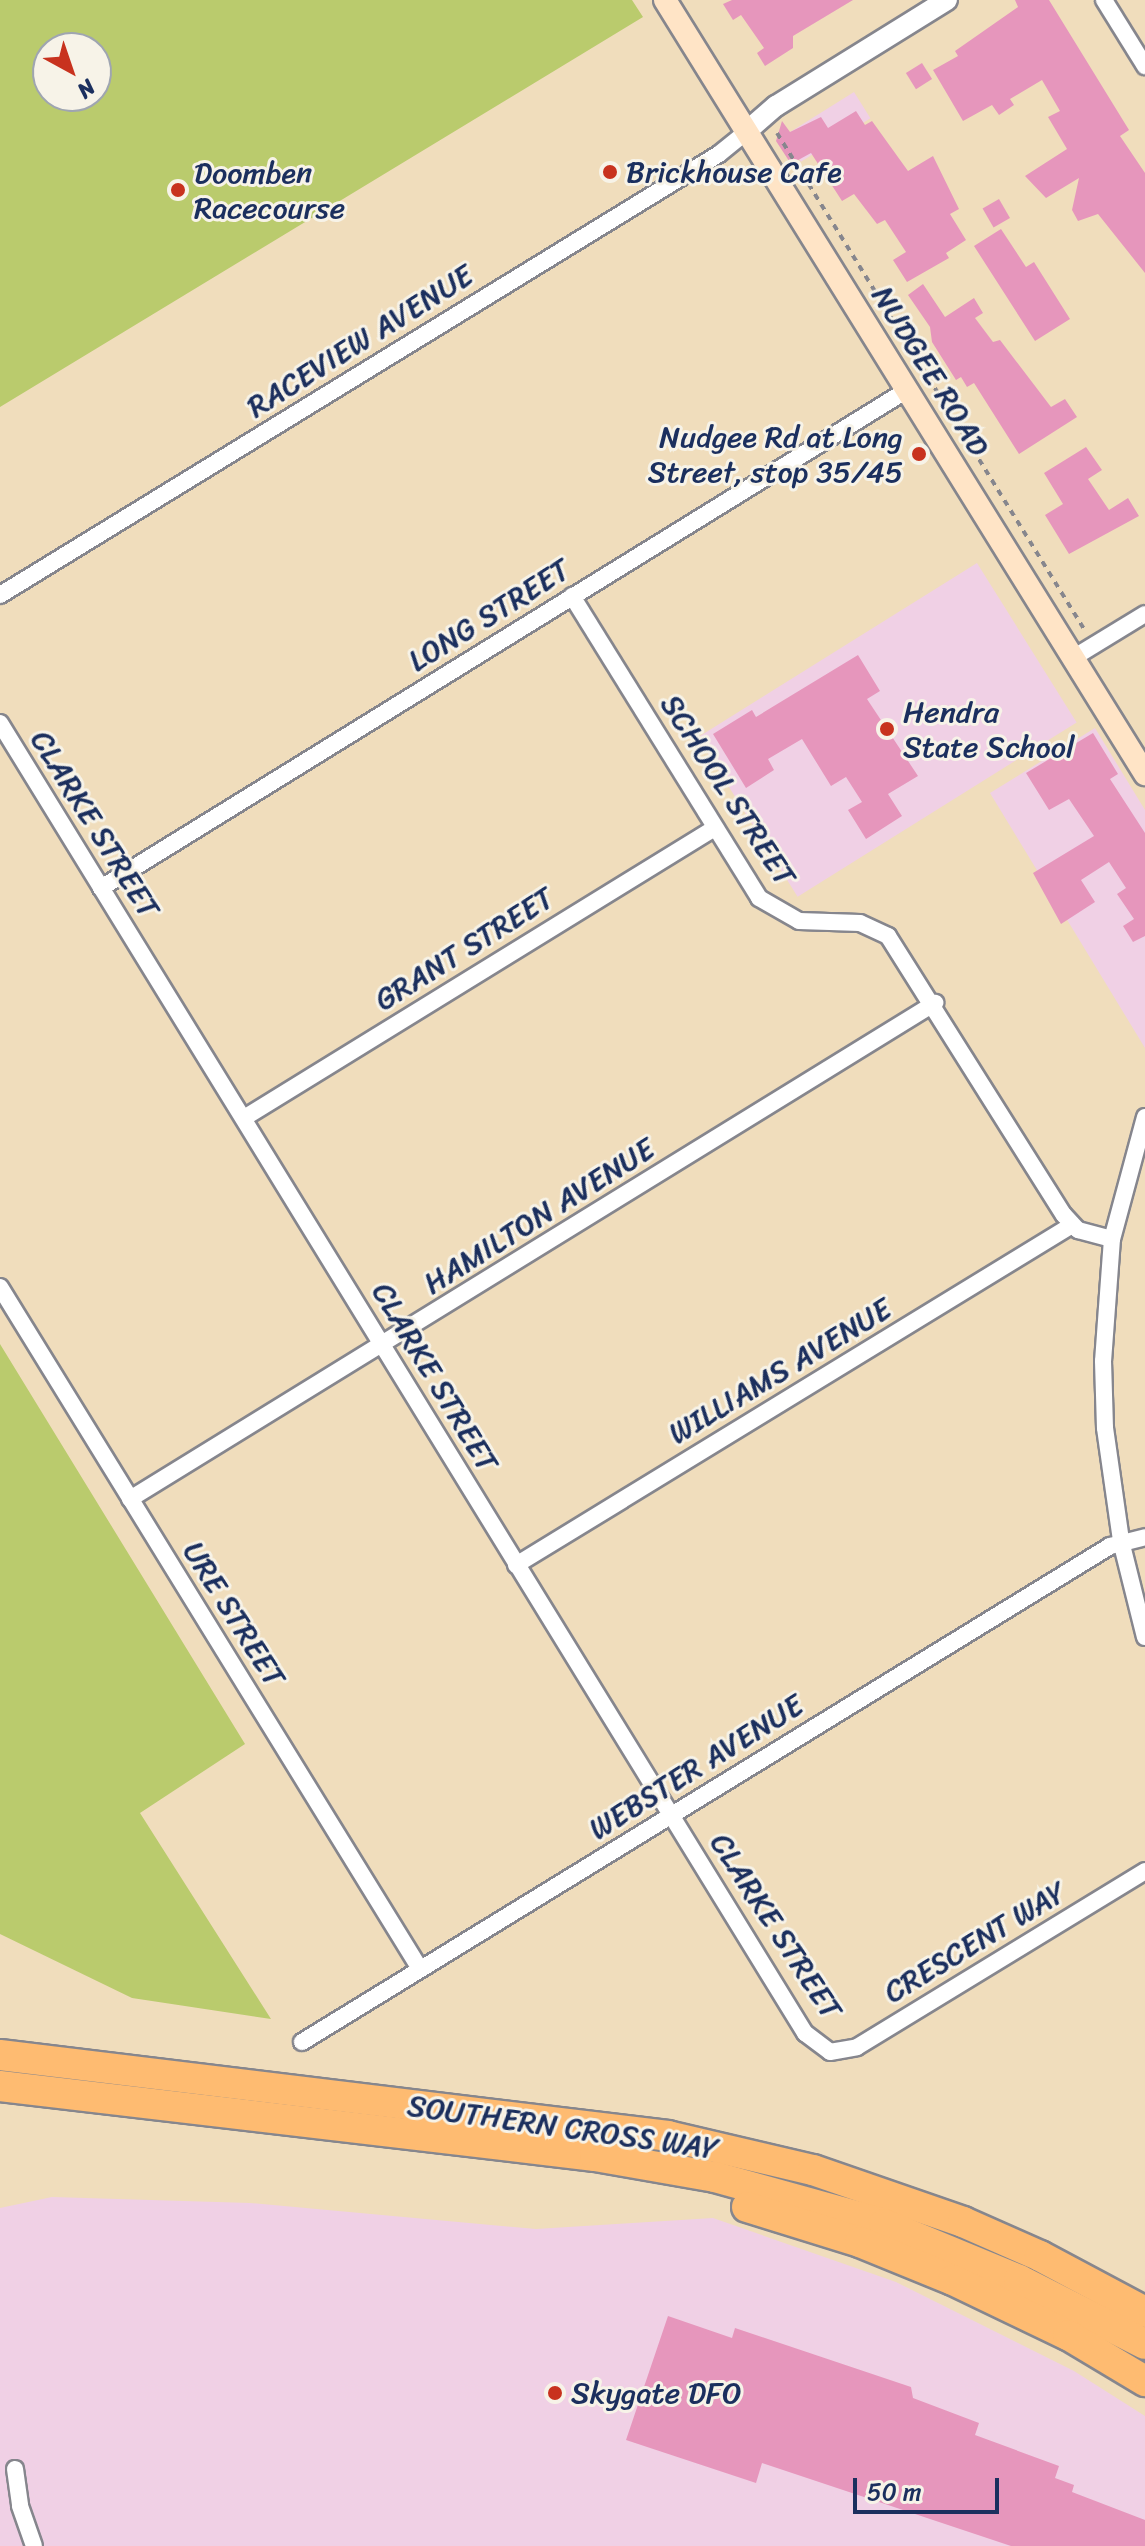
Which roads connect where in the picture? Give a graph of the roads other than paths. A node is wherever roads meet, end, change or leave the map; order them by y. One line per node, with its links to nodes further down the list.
1 (665, 0): 5 (main road, NUDGEE ROAD)
2 (947, 0): 5 (street)
3 (1104, 0): 4 (street)
4 (1145, 66)
5 (747, 131): 6 (main road, NUDGEE ROAD); 7 (street, RACEVIEW AVENUE)
6 (907, 390): 8 (street, LONG STREET); 10 (main road, NUDGEE ROAD)
7 (0, 595)
8 (572, 596): 13 (street, SCHOOL STREET); 14 (street, LONG STREET)
9 (1145, 614): 10 (street)
10 (1073, 658): 12 (main road, NUDGEE ROAD)
11 (0, 723): 14 (street, CLARKE STREET)
12 (1145, 774)
13 (713, 829): 15 (street, SCHOOL STREET); 17 (street, GRANT STREET)
14 (101, 888): 17 (street, CLARKE STREET)
15 (935, 1003): 18 (street, SCHOOL STREET); 21 (street, HAMILTON AVENUE)
16 (1145, 1117): 19 (street)
17 (244, 1118): 21 (street, CLARKE STREET)
18 (1072, 1225): 19 (street); 25 (street, WILLIAMS AVENUE)
19 (1112, 1239): 24 (street)
20 (0, 1287): 22 (street, URE STREET)
21 (382, 1344): 22 (street, HAMILTON AVENUE); 25 (street, CLARKE STREET)
22 (130, 1499): 29 (street, URE STREET)
23 (1145, 1537): 24 (street)
24 (1121, 1541): 26 (street); 27 (street, WEBSTER AVENUE)
25 (516, 1565): 27 (street, CLARKE STREET)
26 (1145, 1637)
27 (671, 1815): 29 (street, WEBSTER AVENUE); 31 (street, CLARKE STREET)
28 (1145, 1871): 31 (street, CRESCENT WAY)
29 (420, 1969): 30 (street, WEBSTER AVENUE)
30 (302, 2042)
31 (830, 2052)
32 (0, 2055): 35 (highway, SOUTHERN CROSS WAY)
33 (0, 2086): 34 (highway, SOUTHERN CROSS WAY)
34 (595, 2156): 36 (highway, SOUTHERN CROSS WAY); 37 (highway)
35 (1145, 2312)
36 (1145, 2344)
37 (1145, 2381)
38 (15, 2469): 39 (street)
39 (34, 2546)

